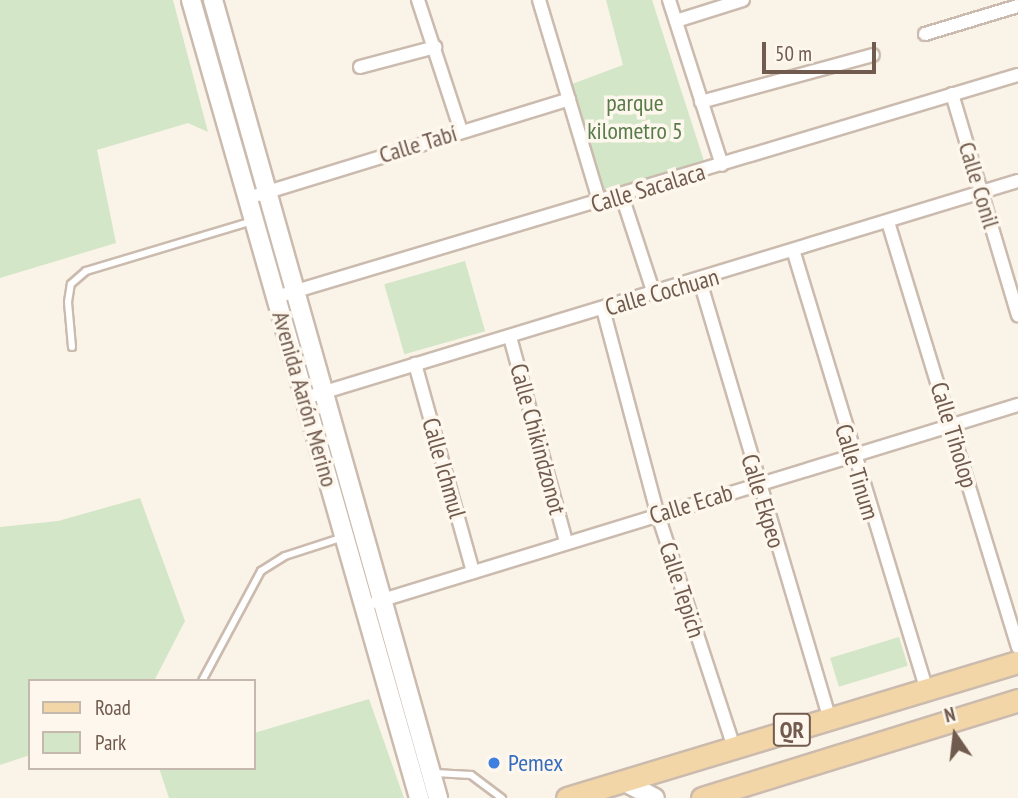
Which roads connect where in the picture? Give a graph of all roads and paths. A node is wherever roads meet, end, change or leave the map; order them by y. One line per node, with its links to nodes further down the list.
1 (191, 0): 23 (main road, Avenida Aarón Merino)
2 (213, 0): 20 (main road, Avenida Aarón Merino)
3 (418, 0): 10 (street)
4 (539, 0): 15 (street)
5 (669, 0): 8 (street)
6 (743, 0): 8 (street)
7 (1018, 6): 9 (street)
8 (676, 21): 16 (street)
9 (925, 34)
10 (435, 47): 12 (street); 17 (street)
11 (873, 55): 16 (street)
12 (360, 67)
13 (1018, 75): 14 (street, Calle Sacalaca)
14 (952, 94): 18 (street, Calle Sacalaca); 21 (street, Calle Conil)
15 (569, 99): 17 (street, Calle Tabí); 24 (street)
16 (701, 102): 18 (street)
17 (461, 131): 20 (street, Calle Tabí)
18 (722, 165): 22 (street, Calle Sacalaca)
19 (1018, 181): 21 (street, Calle Cochuan)
20 (267, 191): 23 (street, Calle Tabí); 30 (main road, Avenida Aarón Merino)
21 (980, 193): 26 (street, Calle Cochuan); 29 (street, Calle Conil)
22 (622, 196): 24 (street, Calle Sacalaca); 31 (street)
23 (248, 198): 25 (main road, Avenida Aarón Merino)
24 (600, 203): 30 (street, Calle Sacalaca)
25 (254, 220): 32 (main road, Avenida Aarón Merino); 36 (lane)
26 (888, 222): 27 (street, Calle Cochuan); 41 (street, Calle Tiholop)
27 (793, 253): 28 (street, Calle Cochuan); 42 (street, Calle Tinum)
28 (700, 281): 31 (street, Calle Cochuan); 43 (street, Calle Ekpeo)
29 (1014, 284): 34 (street, Calle Conil)
30 (296, 293): 32 (street, Calle Sacalaca); 38 (main road, Avenida Aarón Merino)
31 (654, 294): 33 (street, Calle Cochuan)
32 (276, 297): 39 (main road, Avenida Aarón Merino)
33 (603, 309): 35 (street, Calle Cochuan); 44 (street, Calle Tepich)
34 (1018, 315)
35 (510, 337): 37 (street, Calle Cochuan); 46 (street, Calle Chikindzonot)
36 (72, 347)
37 (415, 364): 38 (street, Calle Cochuan); 47 (street, Calle Ichmul)
38 (324, 393): 39 (street, Calle Cochuan); 48 (main road, Avenida Aarón Merino)
39 (305, 398): 45 (main road, Avenida Aarón Merino)
40 (1018, 405): 41 (street, Calle Ecab)
41 (953, 428): 42 (street, Calle Ecab); 50 (street, Calle Tiholop)
42 (850, 456): 43 (street, Calle Ecab); 53 (street, Calle Tinum)
43 (757, 485): 44 (street, Calle Ecab); 55 (street, Calle Ekpeo)
44 (658, 514): 46 (street, Calle Ecab); 56 (street, Calle Tepich)
45 (345, 537): 49 (main road, Avenida Aarón Merino); 52 (lane)
46 (566, 541): 47 (street, Calle Ecab)
47 (473, 572): 48 (street, Calle Ecab)
48 (382, 600): 49 (street, Calle Ecab); 57 (main road, Avenida Aarón Merino)
49 (364, 605): 59 (main road, Avenida Aarón Merino)
50 (1018, 648)
51 (1018, 662): 53 (main road, QR)
52 (203, 679)
53 (927, 690): 55 (main road, QR)
54 (1018, 700): 64 (main road, QR)
55 (830, 720): 56 (main road, QR)
56 (734, 747): 58 (main road, QR)
57 (431, 773): 60 (main road, Avenida Aarón Merino); 61 (lane)
58 (608, 789): 62 (main road, QR); 63 (main road)
59 (419, 798)
60 (438, 798)
61 (502, 798)
62 (567, 798)
63 (655, 798)
64 (702, 798)

